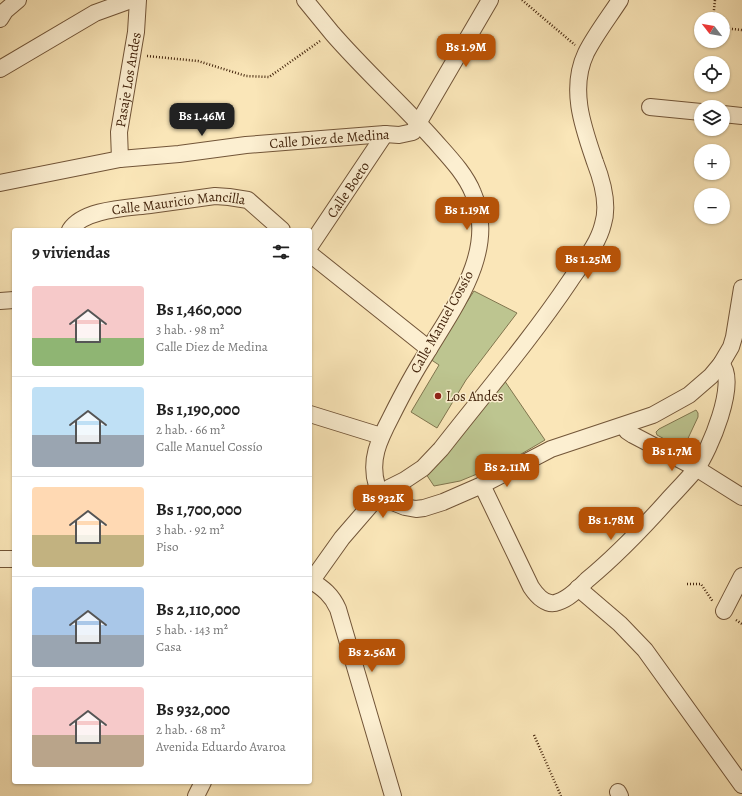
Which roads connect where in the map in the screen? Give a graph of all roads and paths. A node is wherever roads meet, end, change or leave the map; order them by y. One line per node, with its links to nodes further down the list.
1 (18, 0): 10 (street)
2 (131, 0): 16 (street)
3 (138, 0): 14 (street, Pasaje Los Andes)
4 (305, 0): 13 (street, Calle Manuel Cossío)
5 (490, 0): 21 (street, Calle Diez de Medina)
6 (522, 0): 15 (path)
7 (620, 0): 15 (street)
8 (715, 0): 9 (path)
9 (714, 12)
10 (0, 19)
11 (730, 29): 12 (path)
12 (742, 30)
13 (332, 33): 14 (path); 21 (street, Calle Manuel Cossío)
14 (133, 54): 23 (street, Pasaje Los Andes)
15 (586, 54): 39 (street)
16 (0, 69)
17 (650, 107): 18 (street)
18 (694, 111)
19 (730, 115): 20 (street)
20 (742, 116)
21 (418, 122): 22 (street, Calle Diez de Medina); 32 (street, Calle Manuel Cossío)
22 (386, 134): 23 (street, Calle Diez de Medina); 27 (street, Calle Boeto)
23 (120, 159): 24 (street, Calle Diez de Medina)
24 (0, 183)
25 (71, 228): 26 (street, Calle Mauricio Mancilla)
26 (280, 228)
27 (312, 243)
28 (312, 256): 32 (street)
29 (742, 288): 33 (street)
30 (12, 300): 31 (street)
31 (0, 301)
32 (429, 349): 36 (street, Calle Manuel Cossío)
33 (721, 364): 35 (street); 37 (street)
34 (312, 415): 36 (street)
35 (624, 426): 37 (street); 38 (street)
36 (381, 436): 39 (street, Calle Manuel Cossío)
37 (696, 468): 40 (street); 46 (street)
38 (482, 485): 39 (street); 46 (street)
39 (383, 494): 44 (street)
40 (742, 497)
41 (0, 559): 42 (street)
42 (12, 559)
43 (742, 576): 47 (street)
44 (312, 579)
45 (312, 583): 52 (street)
46 (578, 588): 50 (street)
47 (724, 612)
48 (534, 735): 53 (path)
49 (202, 784): 51 (street)
50 (742, 785)
51 (196, 796)
52 (393, 796)
53 (561, 796)

